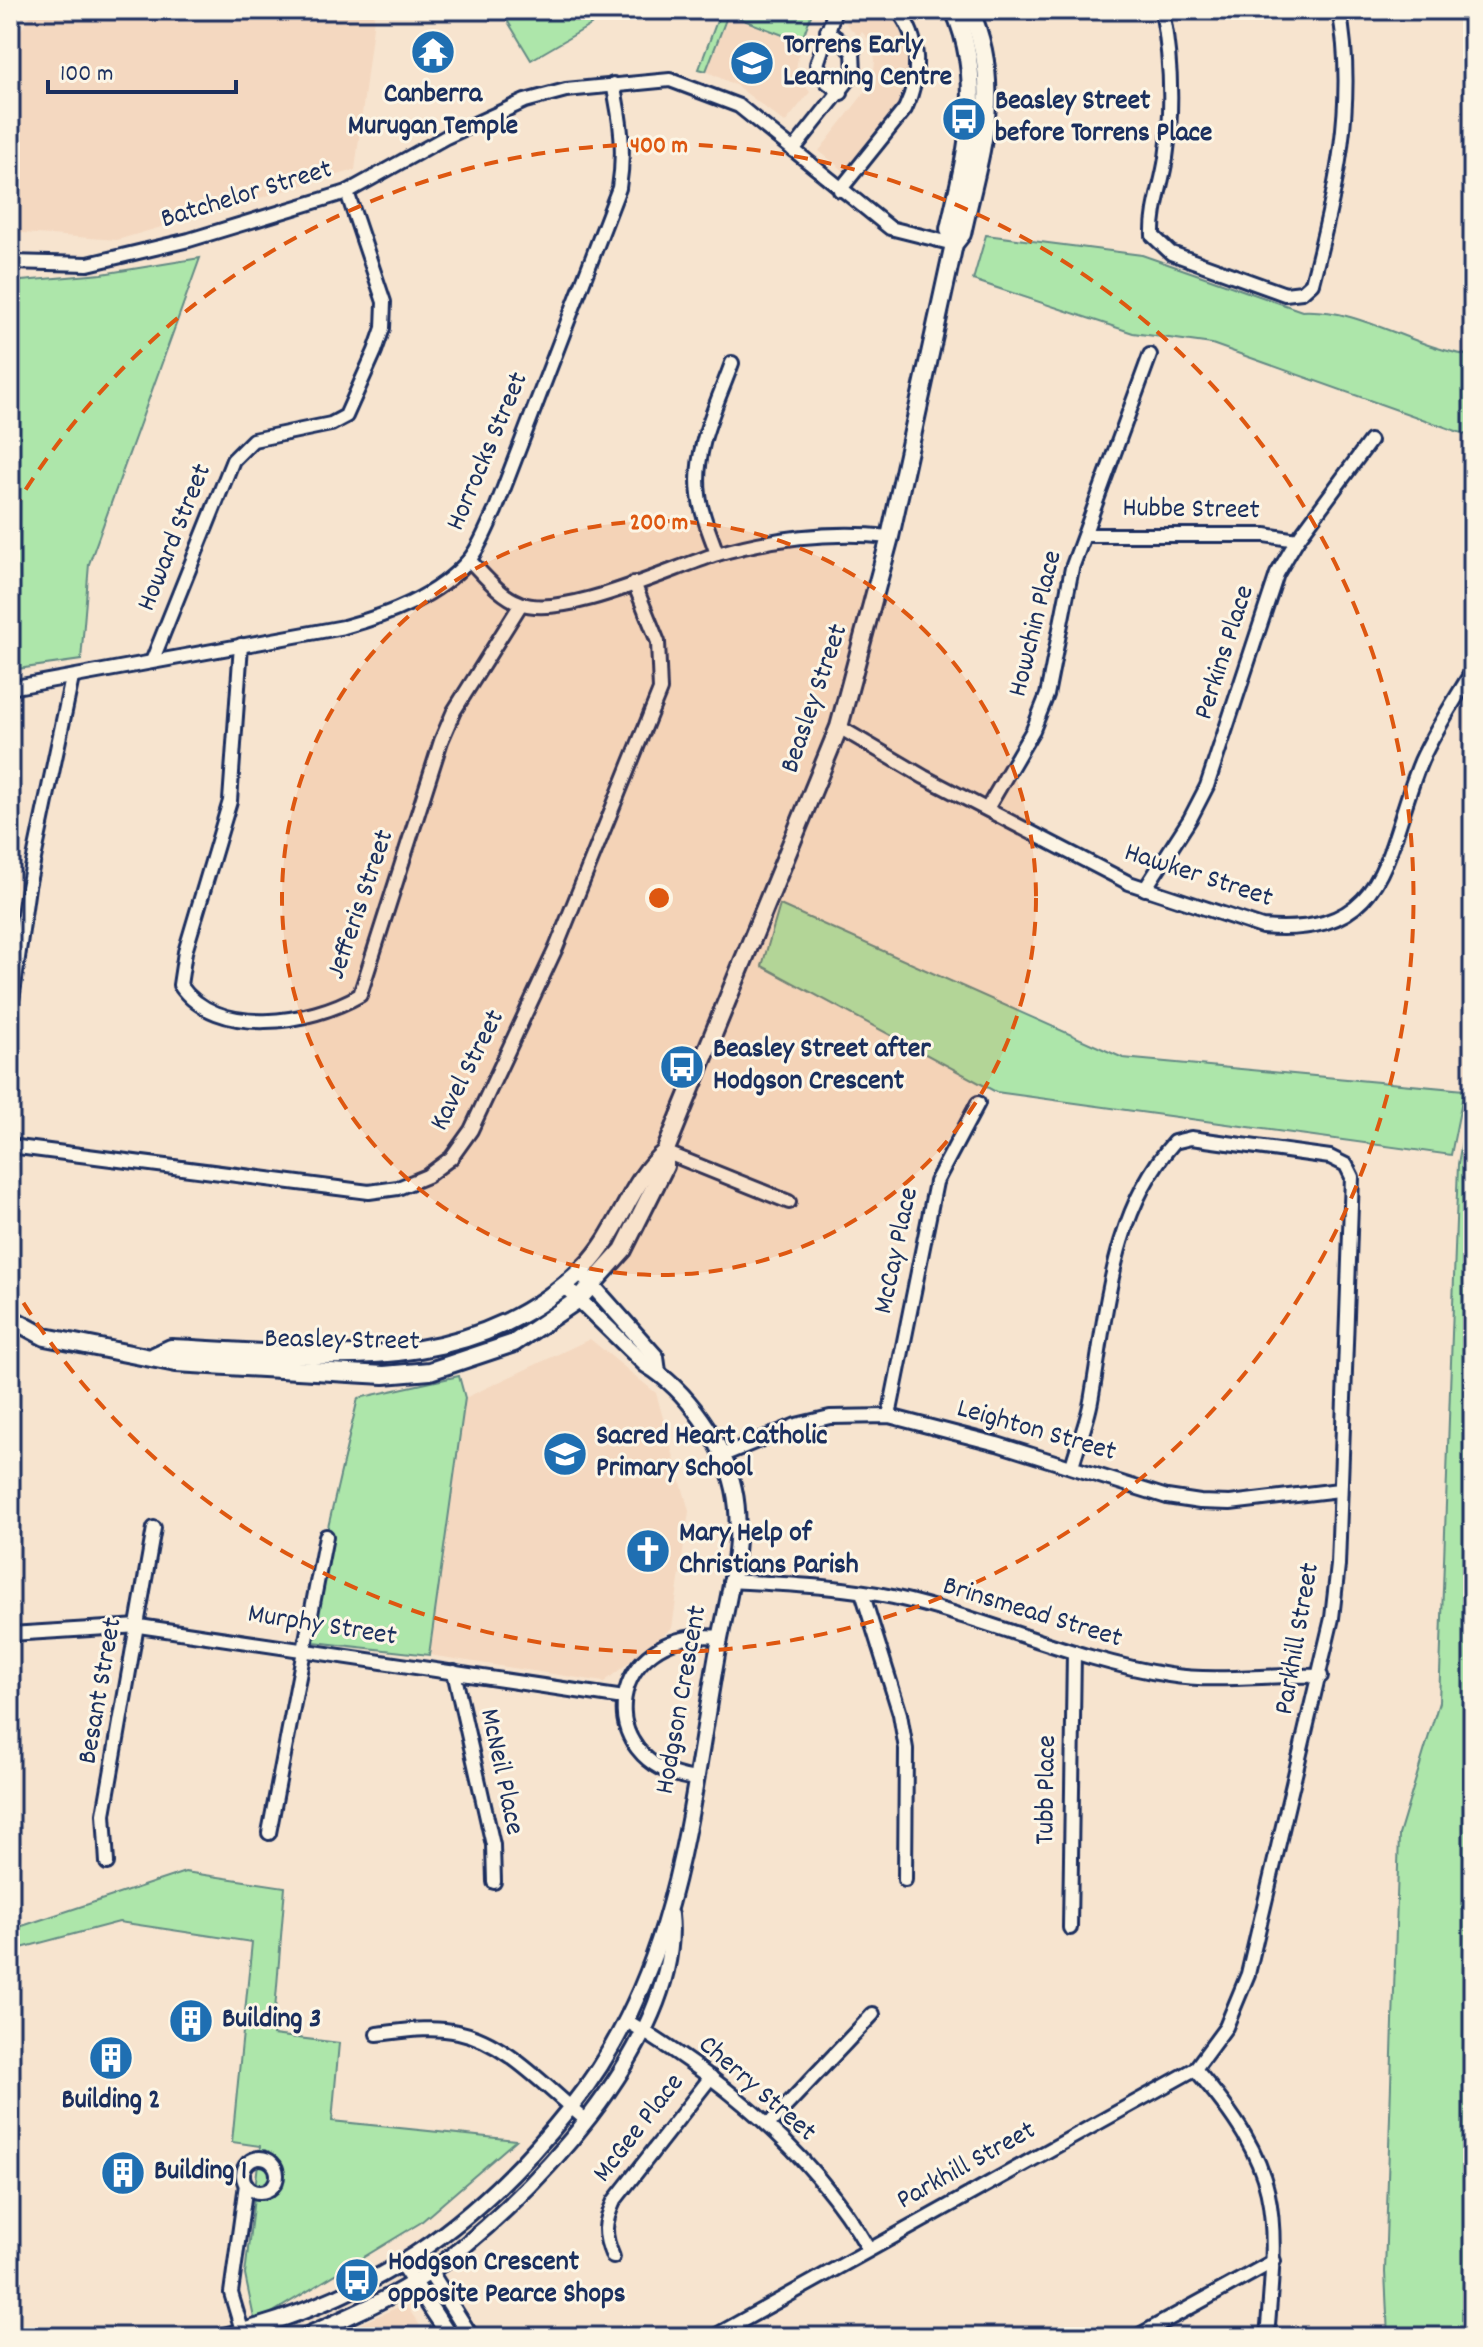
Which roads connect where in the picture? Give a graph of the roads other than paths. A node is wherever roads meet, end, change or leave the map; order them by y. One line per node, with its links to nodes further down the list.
1 (835, 10): 7 (street)
2 (898, 10): 11 (street)
3 (954, 10): 13 (main road, Beasley Street)
4 (970, 10): 13 (main road, Beasley Street)
5 (1162, 10): 6 (street)
6 (1339, 10)
7 (827, 30): 9 (street); 9 (street)
8 (613, 84): 10 (street, Batchelor Street); 12 (street, Batchelor Street); 22 (street, Horrocks Street)
9 (841, 93): 10 (street)
10 (793, 150): 11 (street, Batchelor Street)
11 (840, 190): 13 (street, Batchelor Street)
12 (347, 192): 14 (street, Batchelor Street); 26 (street, Howard Street)
13 (954, 244): 19 (main road, Beasley Street)
14 (10, 262)
15 (1150, 355): 18 (street, Howchin Place)
16 (732, 363): 21 (street)
17 (1370, 441): 20 (street, Perkins Place)
18 (1085, 535): 20 (street, Hubbe Street); 31 (street, Howchin Place)
19 (890, 537): 21 (street); 30 (main road, Beasley Street)
20 (1297, 540): 32 (street, Perkins Place)
21 (717, 554): 23 (street)
22 (469, 560): 24 (street); 25 (street, Horrocks Street)
23 (634, 583): 24 (street); 35 (street, Kavel Street)
24 (521, 604): 25 (street, Jefferis Street)
25 (241, 645): 26 (street, Horrocks Street)
26 (153, 659): 28 (street, Horrocks Street)
27 (1473, 670): 32 (street, Hawker Street)
28 (72, 678): 29 (street, Horrocks Street); 33 (street)
29 (10, 688)
30 (839, 727): 31 (street, Hawker Street); 36 (main road, Beasley Street)
31 (988, 807): 32 (street, Hawker Street)
32 (1145, 889)
33 (10, 1015)
34 (978, 1103): 45 (street, McCay Place)
35 (10, 1146)
36 (665, 1152): 37 (street); 38 (main road, Beasley Street); 39 (main road, Beasley Street)
37 (789, 1202)
38 (580, 1272): 39 (street, Hodgson Crescent); 40 (main road, Beasley Street)
39 (592, 1285): 41 (main road, Beasley Street); 44 (street, Hodgson Crescent)
40 (565, 1286): 41 (street, Hodgson Crescent); 43 (main road, Beasley Street)
41 (579, 1299): 43 (main road, Beasley Street); 44 (street, Hodgson Crescent)
42 (10, 1318): 43 (main road, Beasley Street)
43 (154, 1356)
44 (658, 1372): 46 (street, Hodgson Crescent)
45 (889, 1416): 46 (street, Leighton Street); 47 (street, Leighton Street)
46 (723, 1455): 51 (street, Hodgson Crescent)
47 (1072, 1466): 48 (street, Leighton Street); 48 (street, Parkhill Street)
48 (1339, 1490): 59 (street, Parkhill Street)
49 (154, 1528): 53 (street, Besant Street)
50 (326, 1536): 56 (street)
51 (730, 1581): 52 (street, Brinsmead Street); 55 (street, Hodgson Crescent)
52 (862, 1592): 57 (street, Brinsmead Street); 64 (street)
53 (139, 1626): 54 (street, Murphy Street); 56 (street, Murphy Street); 63 (street, Besant Street)
54 (10, 1634)
55 (720, 1637): 60 (street); 61 (street, Hodgson Crescent)
56 (306, 1649): 58 (street, Murphy Street); 62 (street)
57 (1074, 1652): 59 (street, Brinsmead Street); 67 (street, Tubb Place)
58 (454, 1672): 60 (street, Murphy Street); 65 (street, McNeil Place)
59 (1321, 1676): 72 (street, Parkhill Street)
60 (624, 1698): 61 (street)
61 (695, 1779): 66 (street, Hodgson Crescent)
62 (269, 1833)
63 (107, 1863)
64 (905, 1880)
65 (494, 1882)
66 (670, 1914): 69 (street, Hodgson Crescent); 70 (street, Hodgson Crescent)
67 (1070, 1928)
68 (873, 2014): 76 (street)
69 (627, 2021): 70 (street, Cherry Street); 74 (street, Hodgson Crescent)
70 (645, 2032): 73 (street, Cherry Street); 75 (street, Hodgson Crescent)
71 (377, 2034): 74 (street)
72 (1195, 2069): 78 (street, Parkhill Street); 81 (street)
73 (711, 2077): 76 (street, Cherry Street); 80 (street, McGee Place)
74 (571, 2108): 75 (street); 79 (street, Hodgson Crescent)
75 (586, 2120): 83 (street, Hodgson Crescent)
76 (768, 2125): 78 (street, Cherry Street)
77 (246, 2184): 85 (street)
78 (868, 2248): 90 (street, Parkhill Street)
79 (418, 2253): 82 (street, Hodgson Crescent); 83 (street)
80 (613, 2257)
81 (1274, 2261): 91 (street); 92 (street)
82 (402, 2264): 84 (street); 85 (street, Hodgson Crescent)
83 (430, 2272): 84 (street, Hodgson Crescent); 89 (street)
84 (414, 2282): 87 (street, Hodgson Crescent); 88 (street)
85 (243, 2334): 86 (street, Hodgson Crescent)
86 (220, 2337)
87 (303, 2337)
88 (450, 2337)
89 (471, 2337)
90 (713, 2337)
91 (1136, 2337)
92 (1267, 2337)

